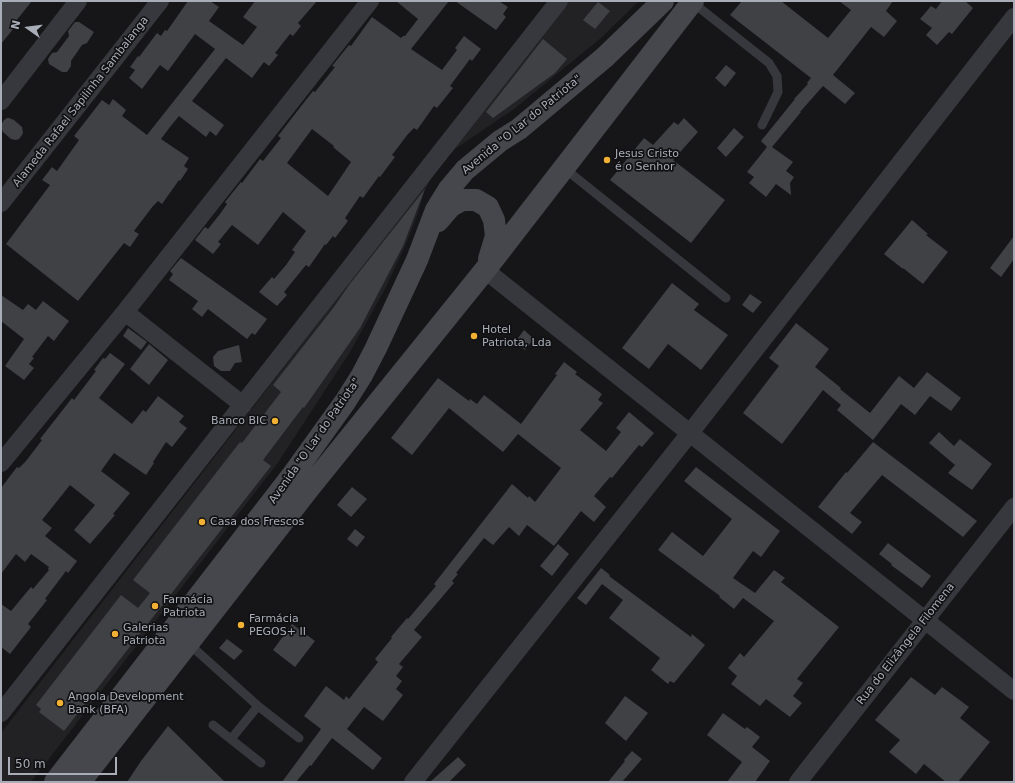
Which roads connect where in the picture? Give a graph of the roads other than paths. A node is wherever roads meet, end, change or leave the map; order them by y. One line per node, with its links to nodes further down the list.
1 (78, 1): 8 (street)
2 (160, 1): 12 (street, Alameda Rafael Sapilinha Sambalanga)
3 (559, 1): 17 (street)
4 (663, 1): 13 (main road, Avenida "O Lar do Patriota")
5 (369, 2): 16 (street)
6 (692, 2): 9 (lane); 10 (main road, Avenida "O Lar do Patriota")
7 (1014, 17): 18 (street)
8 (1, 100)
9 (762, 125)
10 (564, 168): 14 (main road, Avenida "O Lar do Patriota"); 15 (lane)
11 (1, 184): 12 (street, Alameda Rafael Sapilinha Sambalanga)
12 (1, 203)
13 (417, 260): 14 (main road); 30 (main road, Avenida "O Lar do Patriota")
14 (485, 270): 18 (street); 22 (main road, Avenida "O Lar do Patriota")
15 (726, 298)
16 (125, 312): 17 (street); 19 (street)
17 (243, 405): 25 (street)
18 (690, 433): 21 (street); 32 (street)
19 (1, 463)
20 (1014, 507): 21 (street, Rua do Elizângela Filomena)
21 (925, 620): 23 (street); 33 (street, Rua do Elizângela Filomena)
22 (188, 643): 24 (lane); 31 (main road, Avenida "O Lar do Patriota")
23 (1014, 691)
24 (258, 706): 27 (lane); 28 (lane)
25 (1, 713)
26 (213, 725): 28 (lane)
27 (298, 738)
28 (231, 739): 29 (lane)
29 (261, 763)
30 (55, 782)
31 (80, 782)
32 (413, 782)
33 (798, 782)

